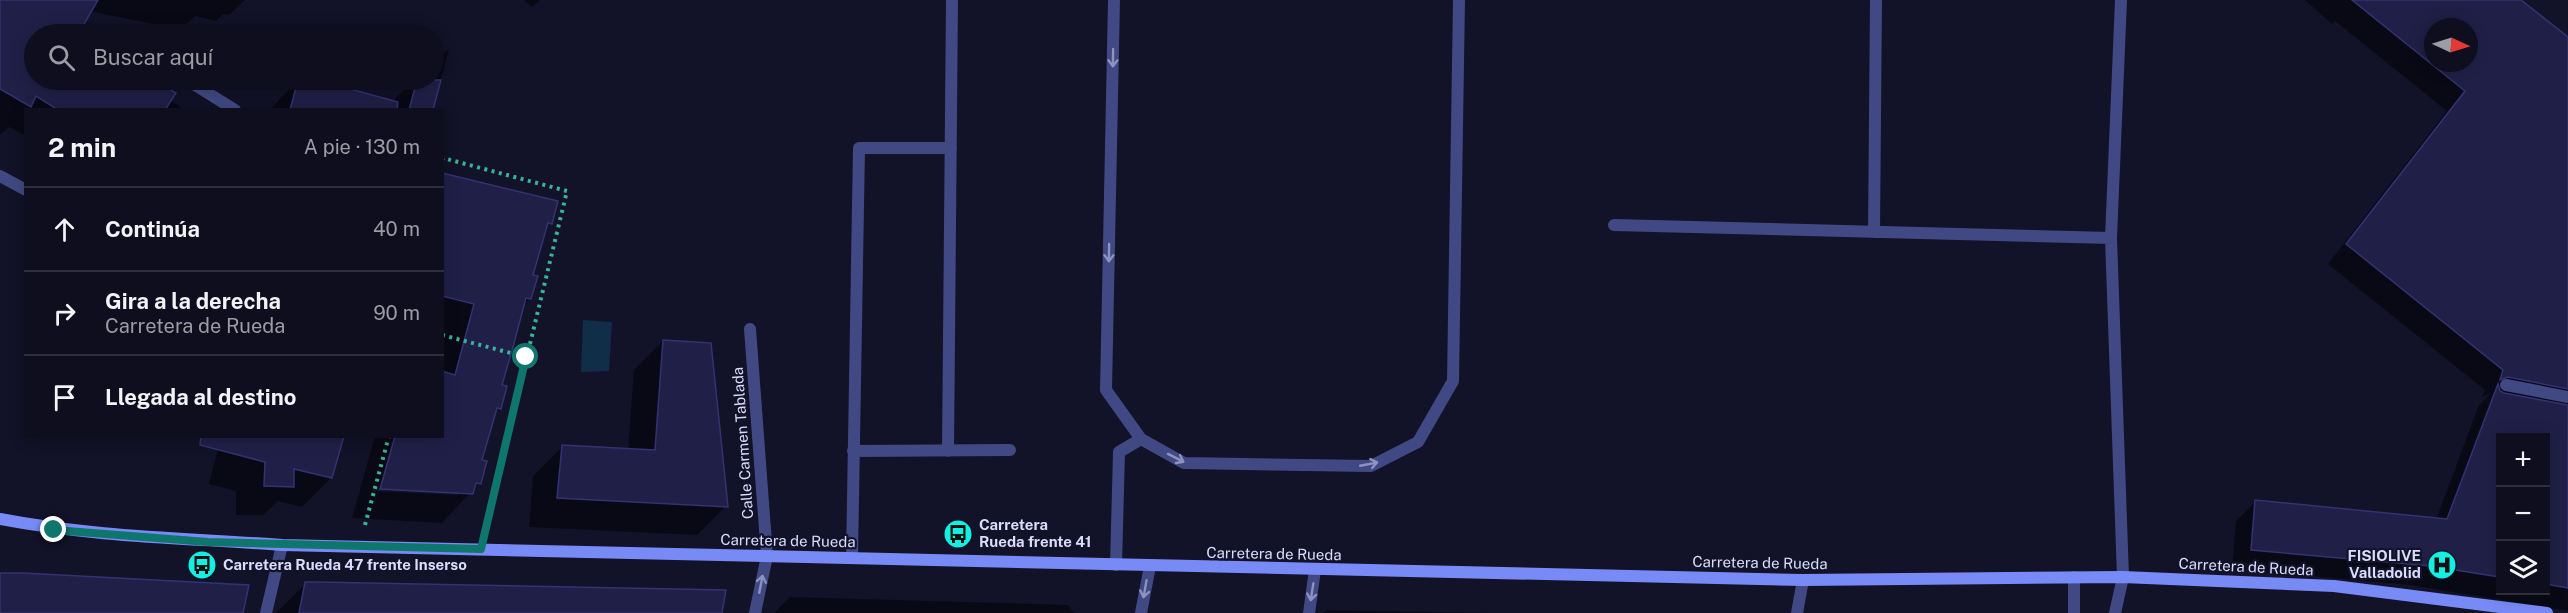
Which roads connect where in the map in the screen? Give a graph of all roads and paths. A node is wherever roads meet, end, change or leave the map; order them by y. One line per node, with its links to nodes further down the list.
1 (952, 0): 8 (street)
2 (1114, 0): 21 (street, one-way to 21)
3 (1459, 0): 21 (street, one-way to 3)
4 (1876, 0): 13 (street)
5 (2121, 0): 14 (street)
6 (203, 90): 7 (street)
7 (232, 108)
8 (951, 148): 23 (street); 24 (street)
9 (444, 158): 17 (path)
10 (0, 176): 11 (street)
11 (24, 189)
12 (1614, 225): 13 (street)
13 (1874, 232): 14 (street)
14 (2111, 238): 35 (street)
15 (750, 328): 29 (street, Calle Carmen Tablada)
16 (444, 336): 17 (path)
17 (526, 357): 28 (path)
18 (2506, 385): 19 (street)
19 (2568, 398)
20 (388, 438): 27 (path)
21 (1141, 439): 31 (street)
22 (1010, 450): 24 (street)
23 (853, 451): 24 (street); 30 (street)
24 (948, 451)
25 (0, 519): 26 (street, Carretera de Rueda)
26 (282, 545): 27 (street, Carretera de Rueda); 37 (street)
27 (360, 546): 28 (street, Carretera de Rueda)
28 (481, 549): 29 (street, Carretera de Rueda)
29 (767, 556): 30 (street, Carretera de Rueda); 38 (street, Calle Carmen Tablada, one-way to 29)
30 (852, 558): 31 (street, Carretera de Rueda)
31 (1116, 565): 32 (street, Carretera de Rueda)
32 (1150, 566): 33 (street, Carretera de Rueda); 39 (street, one-way to 39)
33 (1316, 570): 36 (street, Carretera de Rueda); 40 (street, one-way to 40)
34 (2074, 577): 35 (street, Carretera de Rueda); 36 (street, Carretera de Rueda); 42 (street)
35 (2123, 577): 43 (street); 44 (street, Carretera de Rueda)
36 (1803, 580): 41 (street)
37 (266, 613)
38 (755, 613)
39 (1141, 613)
40 (1309, 613)
41 (1797, 613)
42 (2074, 613)
43 (2115, 613)
44 (2547, 613)

